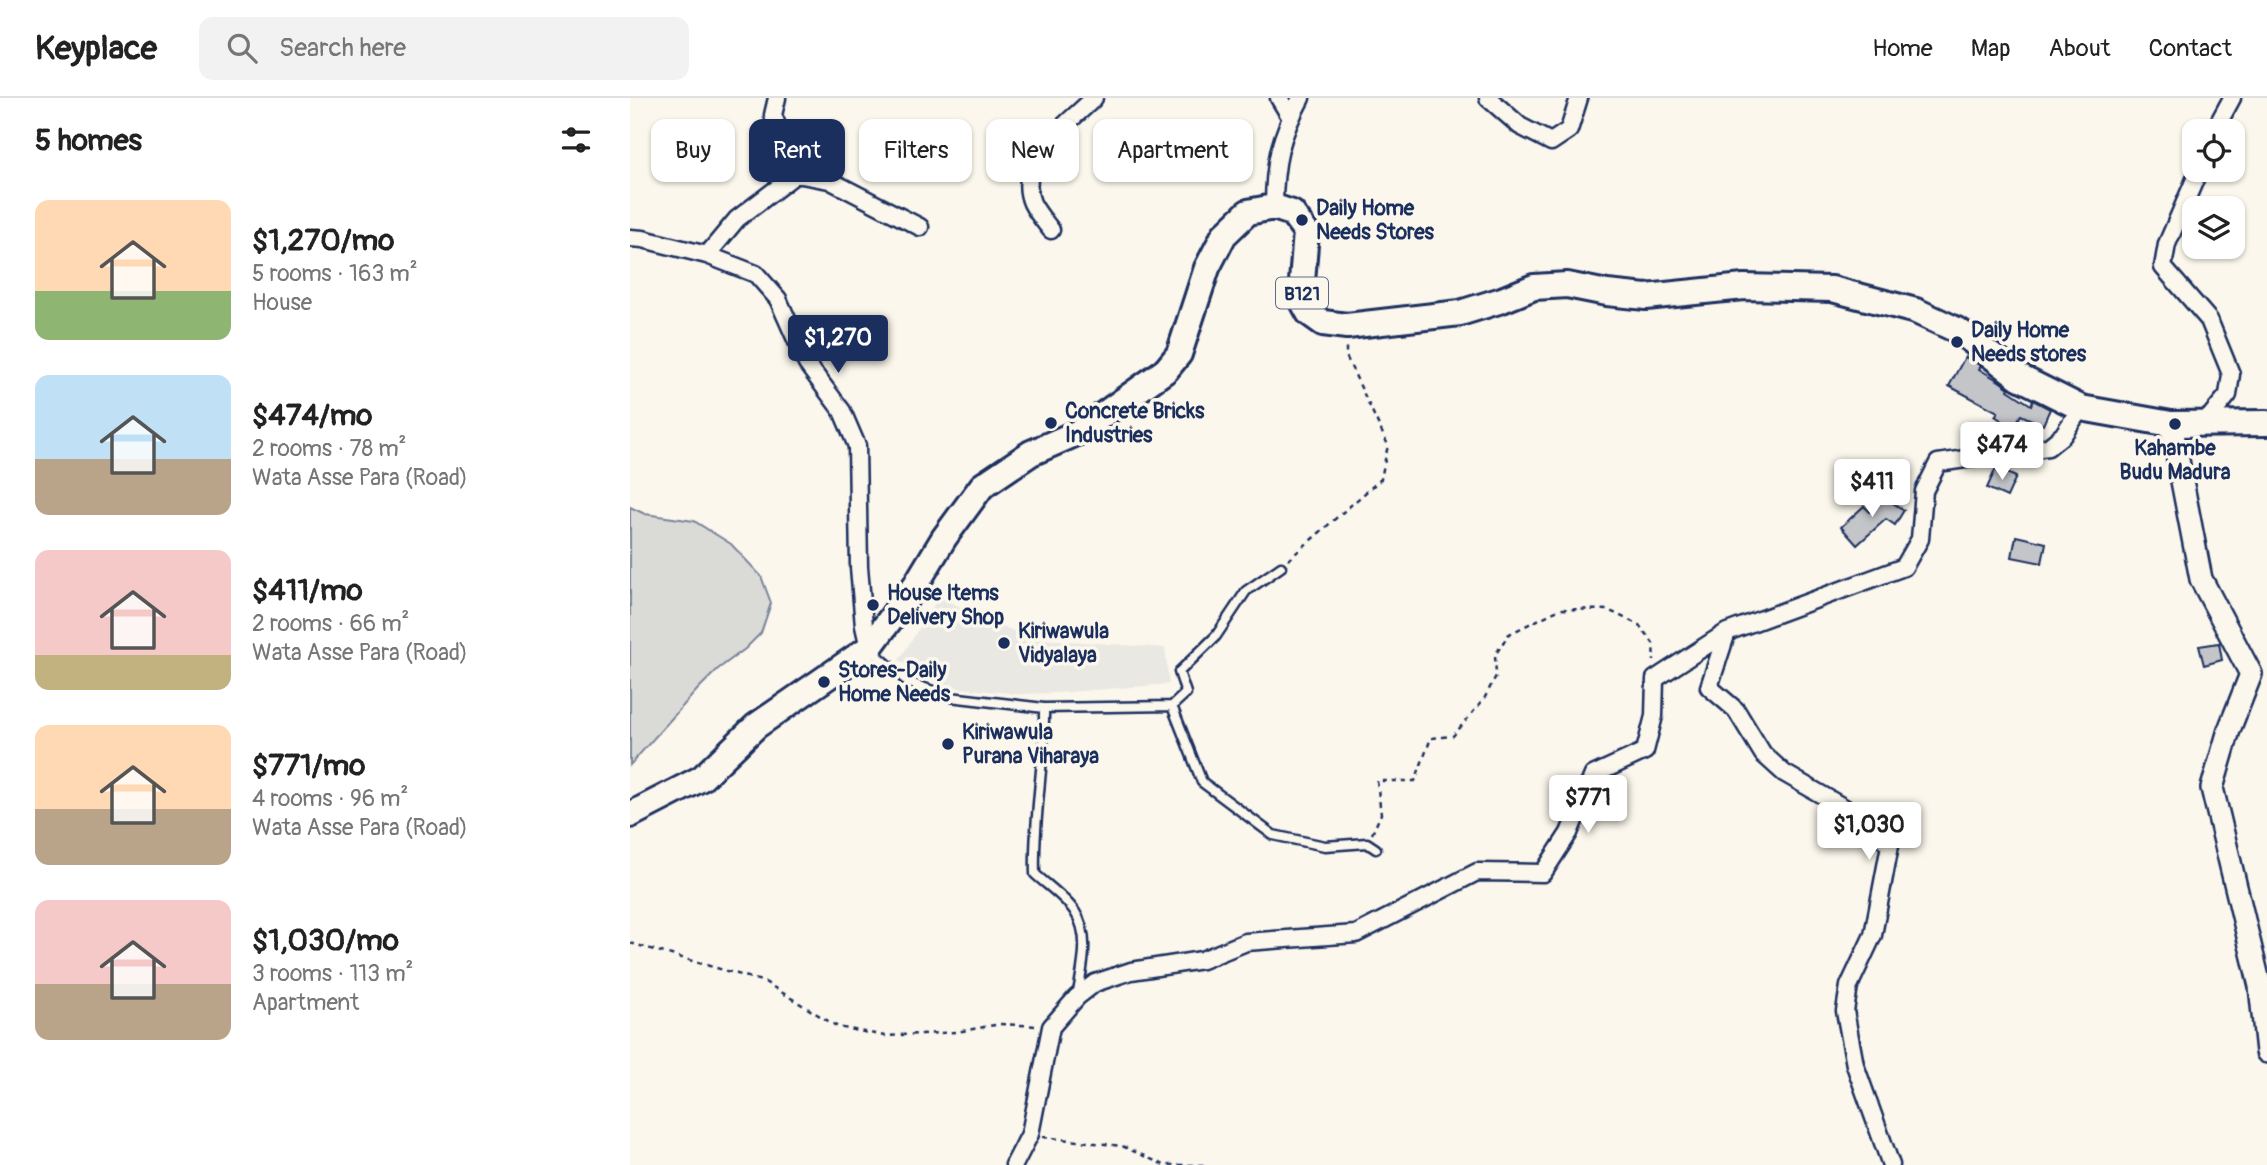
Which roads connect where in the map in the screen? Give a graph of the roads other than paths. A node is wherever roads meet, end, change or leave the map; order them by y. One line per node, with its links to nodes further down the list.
1 (777, 98): 9 (street)
2 (1094, 98): 16 (street)
3 (1279, 98): 8 (street)
4 (1301, 98): 8 (street)
5 (1488, 98): 6 (street)
6 (1579, 98)
7 (2232, 98): 10 (street)
8 (1291, 118): 14 (street)
9 (775, 119)
10 (2221, 119)
11 (786, 182): 18 (street)
12 (833, 182): 15 (street)
13 (2194, 182): 22 (street)
14 (1274, 207): 19 (main road, B121); 25 (main road)
15 (920, 227)
16 (1051, 230)
17 (630, 238): 18 (street)
18 (707, 255): 25 (street)
19 (2081, 408): 21 (main road, B121); 24 (street)
20 (2267, 423): 22 (main road, B121)
21 (2171, 424): 22 (main road, B121); 31 (street)
22 (2204, 424)
23 (1281, 567): 26 (lane)
24 (1727, 632): 30 (street); 33 (street)
25 (869, 648): 27 (lane); 28 (main road)
26 (1172, 706): 27 (lane); 29 (lane)
27 (1044, 708): 30 (lane)
28 (630, 815)
29 (1376, 849)
30 (1077, 997): 32 (street)
31 (2267, 1052)
32 (1014, 1165)
33 (1891, 1165)

